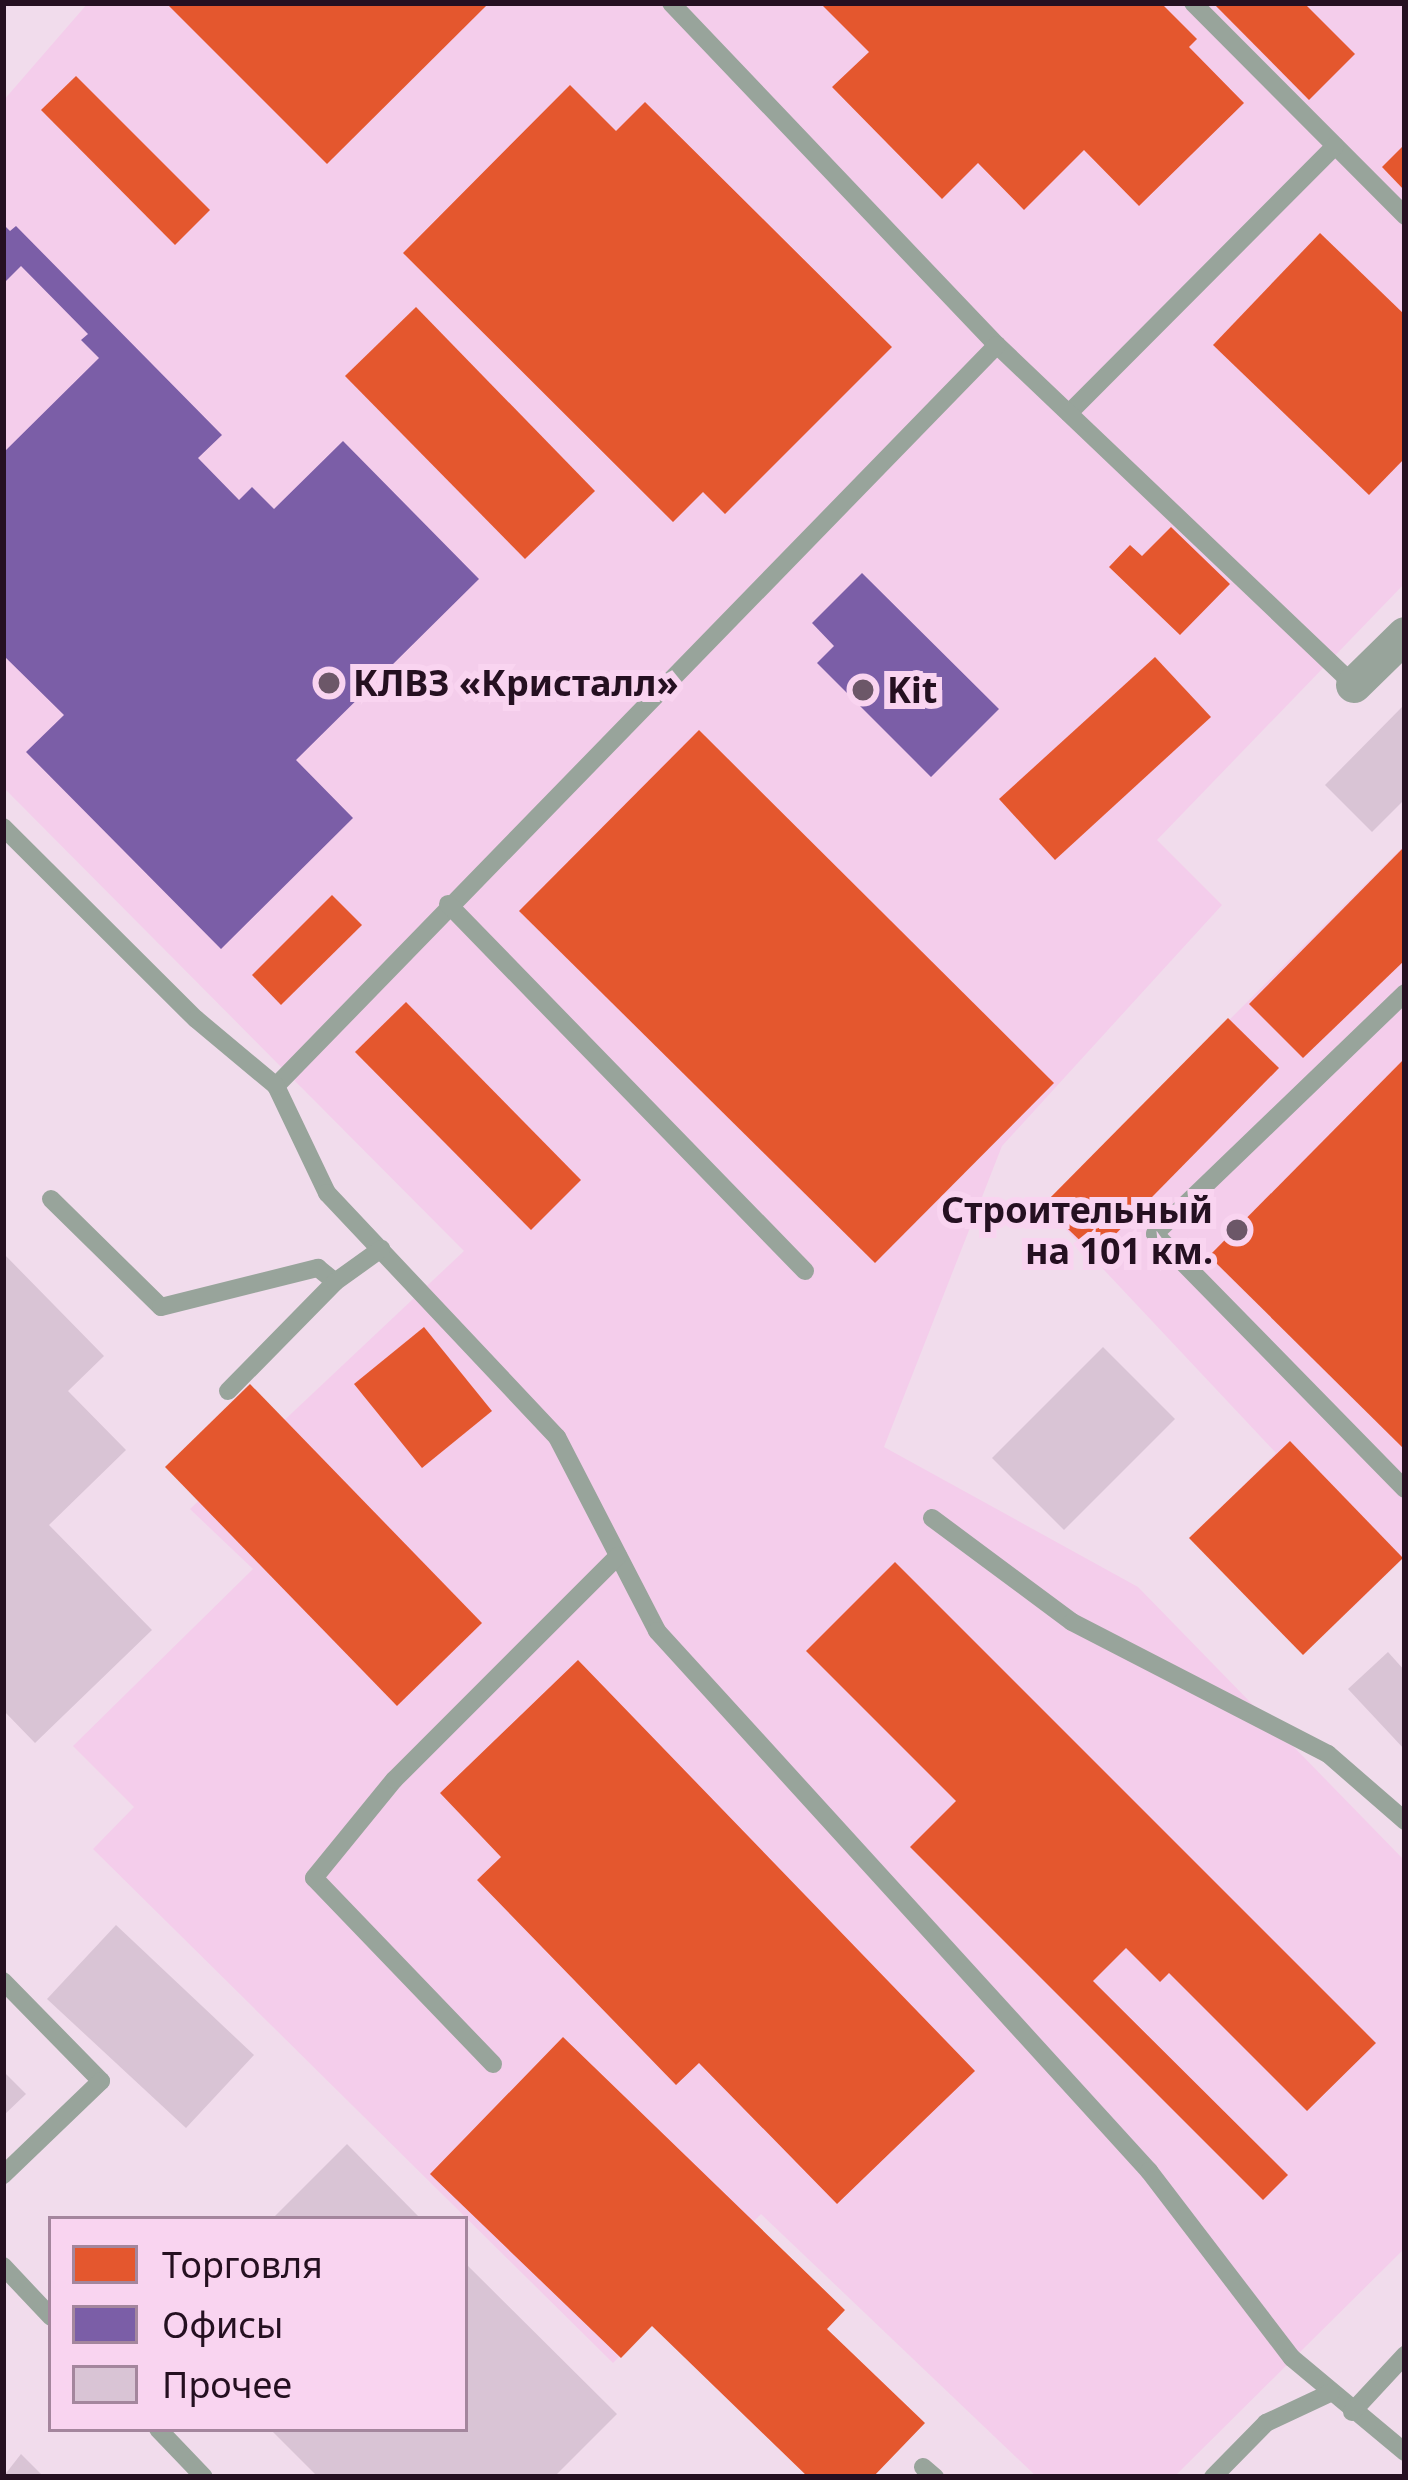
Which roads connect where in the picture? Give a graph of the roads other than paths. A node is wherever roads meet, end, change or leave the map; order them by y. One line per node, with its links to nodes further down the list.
1 (671, 3): 5 (lane)
2 (1193, 3): 3 (lane)
3 (1335, 146): 4 (lane); 6 (lane)
4 (1405, 216)
5 (998, 345): 6 (lane); 10 (lane)
6 (1069, 413): 8 (lane)
7 (1405, 635): 8 (street)
8 (1354, 685)
9 (3, 827): 12 (lane)
10 (448, 904): 12 (lane); 15 (lane)
11 (1405, 994): 18 (lane)
12 (276, 1086): 14 (lane)
13 (51, 1199): 16 (lane)
14 (381, 1249): 16 (lane); 20 (lane)
15 (805, 1271)
16 (335, 1282): 17 (lane)
17 (228, 1391)
18 (1405, 1489)
19 (932, 1518): 21 (lane)
20 (618, 1556): 23 (lane); 28 (lane)
21 (1405, 1821)
22 (3, 1981): 24 (lane)
23 (493, 2064)
24 (3, 2175)
25 (3, 2266): 26 (lane)
26 (48, 2314)
27 (1405, 2355): 29 (lane)
28 (1330, 2392): 29 (lane); 33 (lane)
29 (1352, 2412): 31 (lane)
30 (161, 2432): 32 (lane)
31 (1405, 2452)
32 (204, 2477)
33 (1214, 2477)

